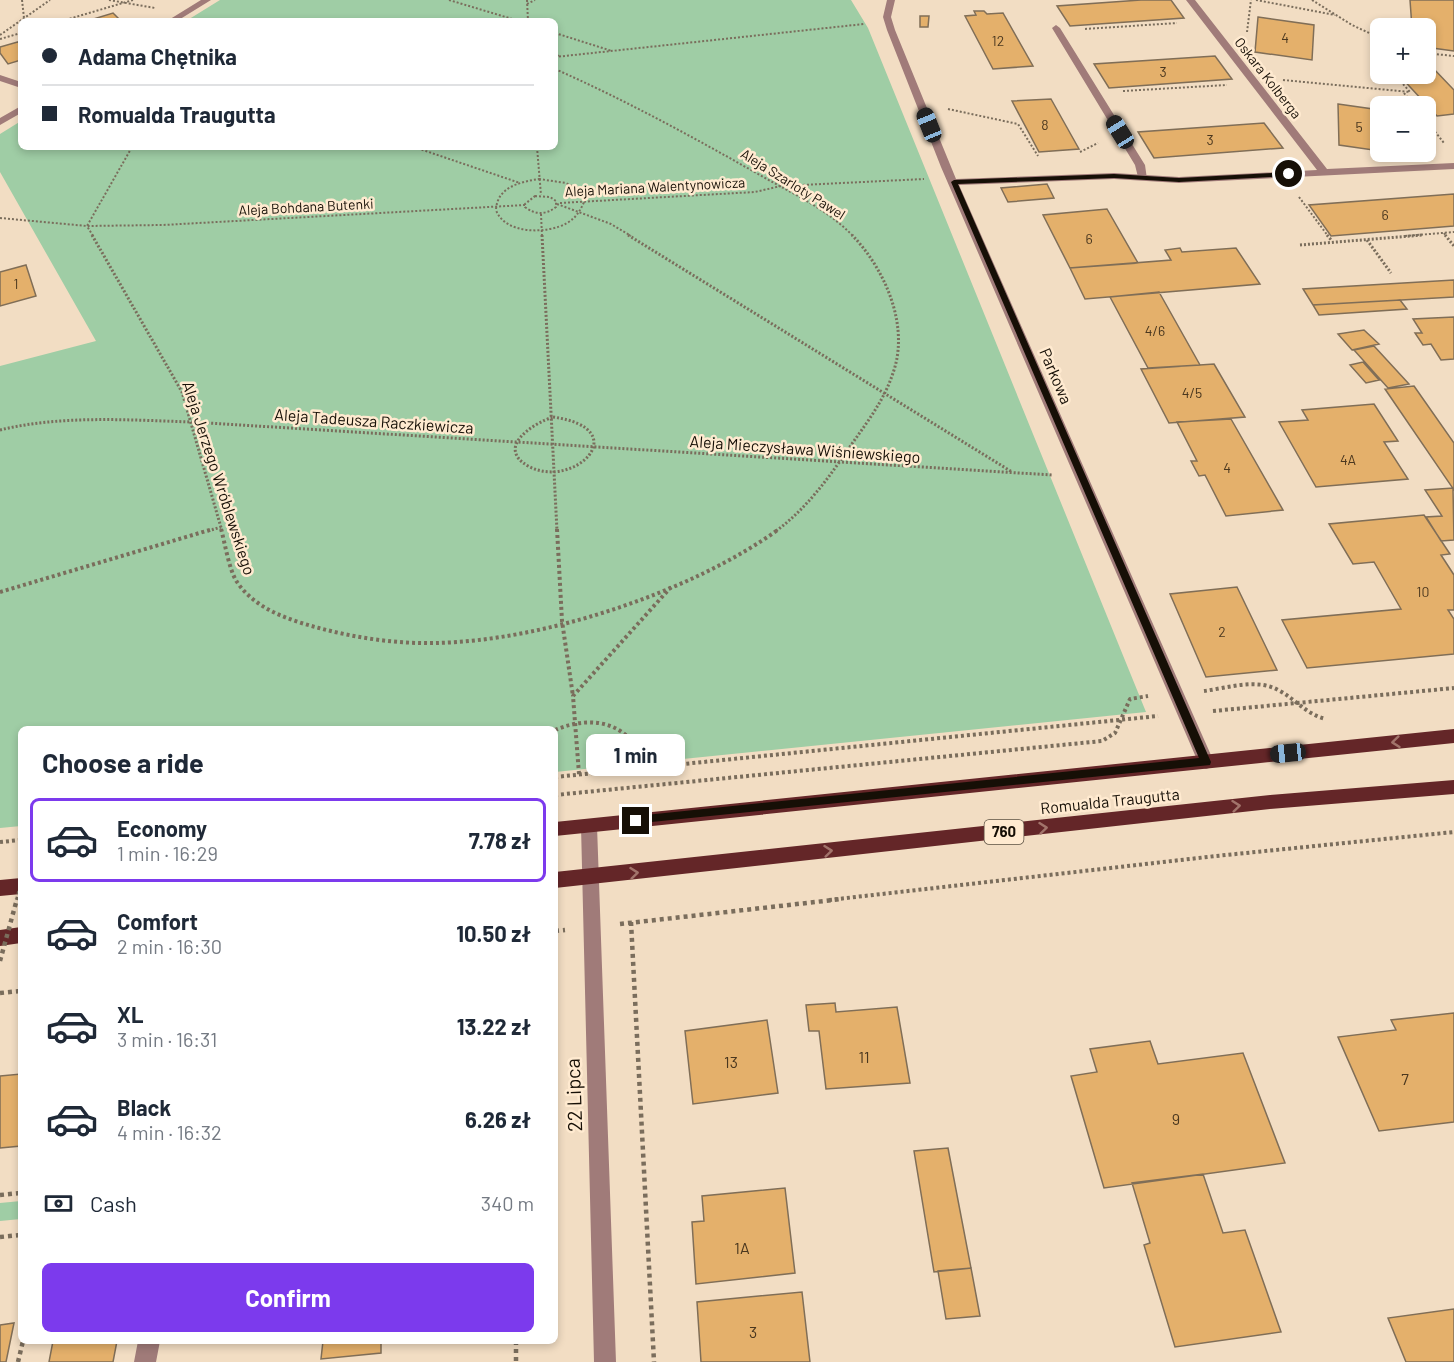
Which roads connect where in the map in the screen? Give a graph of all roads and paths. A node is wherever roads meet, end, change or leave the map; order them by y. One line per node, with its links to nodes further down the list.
1 (22, 0): 18 (path)
2 (50, 0): 18 (path)
3 (109, 0): 14 (path)
4 (133, 0): 14 (path)
5 (207, 0): 20 (street)
6 (449, 0): 21 (path)
7 (527, 0): 15 (path)
8 (535, 0): 15 (path)
9 (891, 0): 24 (street, Parkowa)
10 (1190, 0): 61 (street, Oskara Kolberga)
11 (1251, 0): 32 (path)
12 (1256, 0): 17 (path)
13 (1312, 0): 17 (path)
14 (124, 3): 16 (path); 19 (path)
15 (527, 4): 22 (path)
16 (163, 9)
17 (1335, 15): 28 (path)
18 (24, 18)
19 (72, 18)
20 (176, 18)
21 (509, 18)
22 (528, 18)
23 (18, 22): 31 (path)
24 (889, 22): 34 (path); 65 (street, Parkowa)
25 (1176, 23): 27 (path)
26 (1056, 28): 50 (street)
27 (1083, 29)
28 (1370, 33)
29 (18, 34): 33 (path)
30 (558, 34): 34 (path)
31 (0, 35)
32 (1246, 38)
33 (0, 39)
34 (616, 52): 36 (path)
35 (1436, 54): 37 (path)
36 (558, 56)
37 (1454, 56)
38 (558, 70): 67 (path, Aleja Szarloty Pawel)
39 (0, 78): 41 (street)
40 (1281, 80): 45 (path)
41 (18, 84)
42 (1403, 84): 45 (path)
43 (1228, 85): 44 (path)
44 (1120, 92)
45 (1403, 92): 46 (path)
46 (1406, 96)
47 (941, 107): 58 (path)
48 (18, 112): 49 (street)
49 (0, 122)
50 (1120, 132): 56 (path); 62 (street)
51 (1436, 132): 52 (path)
52 (1447, 146)
53 (130, 150): 77 (path)
54 (423, 150): 66 (path)
55 (537, 150): 64 (path)
56 (1070, 153)
57 (1047, 154): 58 (path)
58 (1036, 155): 59 (path)
59 (1045, 160)
60 (1454, 166): 61 (street)
61 (1324, 172): 62 (street)
62 (1143, 177): 65 (street)
63 (933, 178): 67 (path, Aleja Mariana Walentynowicza)
64 (539, 179): 66 (path); 68 (path); 70 (path)
65 (954, 182): 106 (street, Parkowa)
66 (521, 183): 73 (path)
67 (781, 186): 70 (path, Aleja Mariana Walentynowicza); 86 (path, Aleja Szarloty Pawel)
68 (541, 195): 71 (path); 72 (path)
69 (1298, 197): 82 (path)
70 (585, 202): 71 (path, Aleja Mariana Walentynowicza); 74 (path)
71 (557, 204): 74 (path); 75 (path)
72 (525, 205): 73 (path, Aleja Bohdana Butenki); 75 (path)
73 (496, 207): 77 (path, Aleja Bohdana Butenki); 78 (path)
74 (582, 213): 78 (path); 86 (path)
75 (541, 214): 78 (path)
76 (0, 218): 77 (path, Aleja Bohdana Butenki)
77 (87, 226): 88 (path, Aleja Jerzego Wróblewskiego)
78 (542, 231): 87 (path)
79 (1454, 232): 80 (path)
80 (1444, 233): 81 (path); 84 (path)
81 (1366, 239): 82 (path); 85 (path)
82 (1333, 242): 83 (path)
83 (1300, 244)
84 (1454, 246)
85 (1391, 273)
86 (884, 395): 93 (path, Aleja Szarloty Pawel); 95 (path)
87 (553, 417): 90 (path); 91 (path); 92 (path)
88 (192, 422): 89 (path, Aleja Tadeusza Raczkiewicza); 90 (path, Aleja Tadeusza Raczkiewicza); 97 (path, Aleja Jerzego Wróblewskiego)
89 (0, 430)
90 (516, 442): 91 (path, Aleja Tadeusza Raczkiewicza); 94 (path)
91 (555, 444): 92 (path, Aleja Mieczysława Wiśniewskiego); 94 (path)
92 (595, 447): 93 (path, Aleja Mieczysława Wiśniewskiego); 94 (path)
93 (839, 463): 95 (path, Aleja Mieczysława Wiśniewskiego); 98 (path, Aleja Szarloty Pawel)
94 (556, 472): 100 (path)
95 (1012, 473): 96 (path, Aleja Mieczysława Wiśniewskiego)
96 (1054, 476)
97 (221, 527): 99 (path); 100 (path, Aleja Jerzego Wróblewskiego)
98 (671, 587): 100 (path, Aleja Szarloty Pawel); 103 (path)
99 (0, 592)
100 (562, 621): 103 (path)
101 (1454, 688): 105 (path)
102 (1203, 691): 105 (path)
103 (573, 696): 109 (path)
104 (1145, 696): 108 (path)
105 (1295, 703): 106 (path); 107 (path)
106 (1184, 714): 108 (path); 112 (street, Parkowa)
107 (1338, 718)
108 (1121, 720): 113 (path); 117 (path)
109 (575, 723): 110 (path); 113 (path); 114 (path)
110 (558, 729)
111 (1454, 736): 112 (main road, Romualda Traugutta, one-way to 112)
112 (1206, 762): 118 (main road, Romualda Traugutta)
113 (647, 768): 114 (path)
114 (579, 774): 115 (path)
115 (558, 777)
116 (1454, 788): 123 (main road, Romualda Traugutta / 760, one-way to 116)
117 (558, 795)
118 (589, 826): 119 (main road, Romualda Traugutta); 123 (street, 22 Lipca)
119 (558, 829)
120 (1454, 832): 144 (path)
121 (18, 840): 122 (path)
122 (0, 842)
123 (590, 877): 124 (main road, Romualda Traugutta / 760); 143 (street, 22 Lipca)
124 (558, 880)
125 (18, 885): 126 (main road)
126 (0, 888)
127 (18, 896): 130 (path, bridge)
128 (18, 935): 129 (main road)
129 (0, 938)
130 (0, 961)
131 (18, 991): 132 (path)
132 (0, 993)
133 (18, 1193): 134 (path)
134 (0, 1195)
135 (18, 1235): 136 (path)
136 (0, 1237)
137 (22, 1344): 140 (path)
138 (148, 1344): 141 (street)
139 (516, 1344): 142 (path)
140 (18, 1362)
141 (145, 1362)
142 (516, 1362)
143 (605, 1362)
144 (654, 1362)

